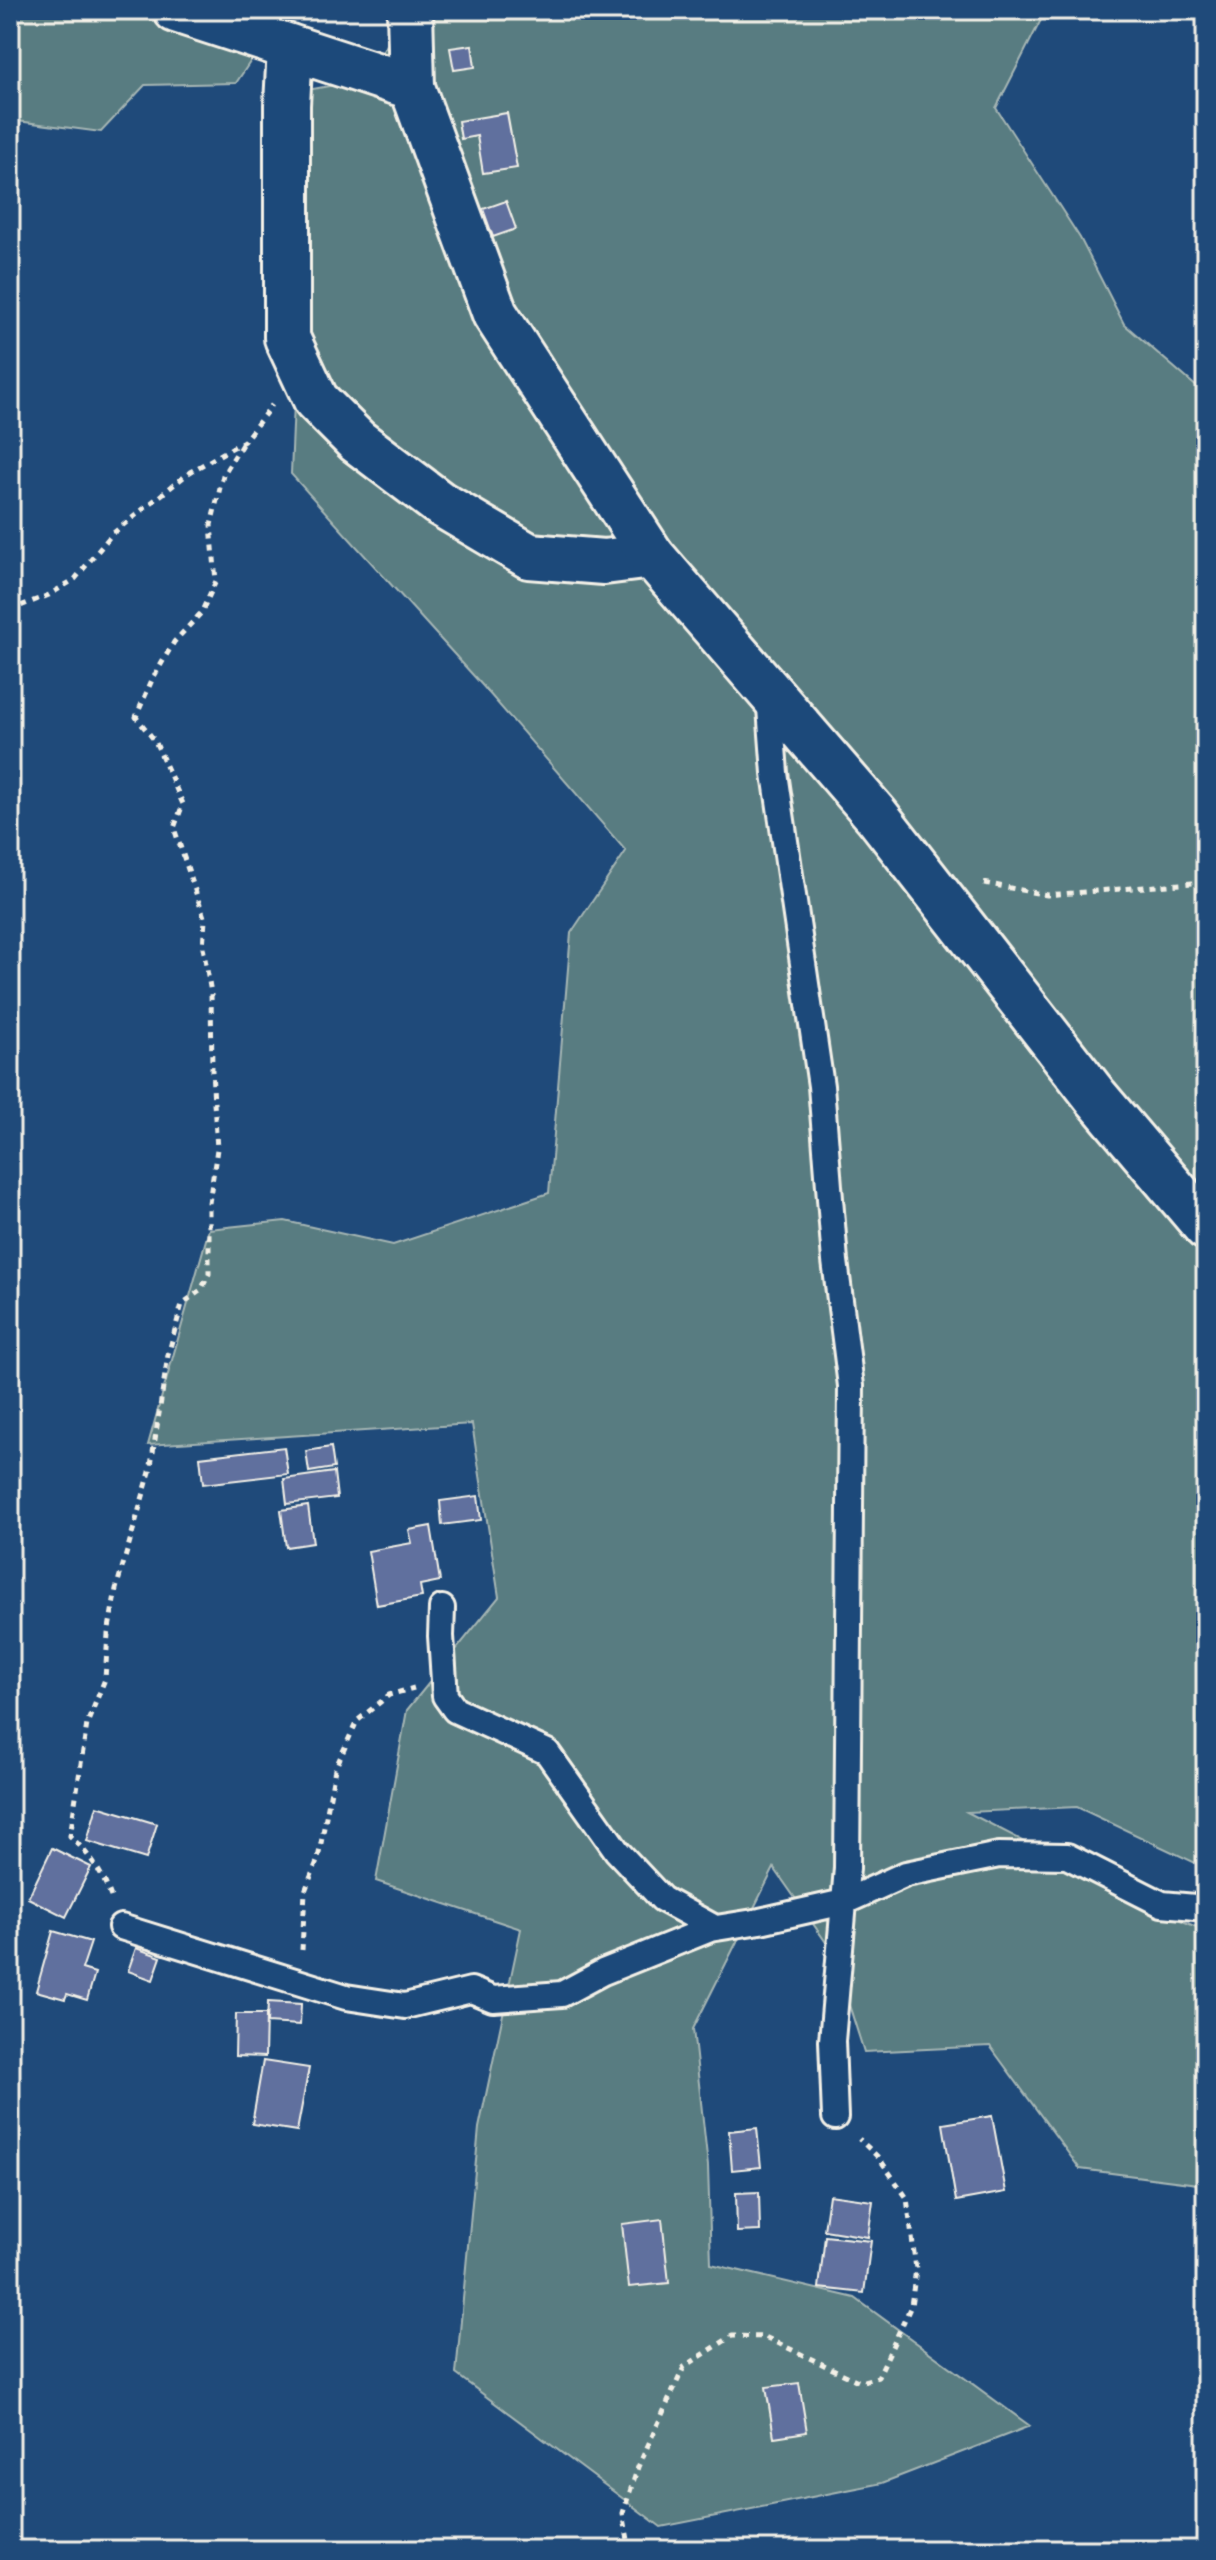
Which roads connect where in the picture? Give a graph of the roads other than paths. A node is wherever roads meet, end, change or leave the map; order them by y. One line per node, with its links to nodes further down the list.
1 (176, 10): 3 (street)
2 (410, 10): 4 (street)
3 (290, 47): 4 (street); 5 (street)
4 (412, 87): 5 (street)
5 (652, 556): 6 (street)
6 (769, 692): 7 (street); 9 (lane)
7 (1206, 1227)
8 (442, 1608): 12 (lane)
9 (844, 1902): 10 (lane); 12 (lane); 13 (lane)
10 (1206, 1908)
11 (121, 1927): 12 (lane)
12 (715, 1928)
13 (835, 2117)

